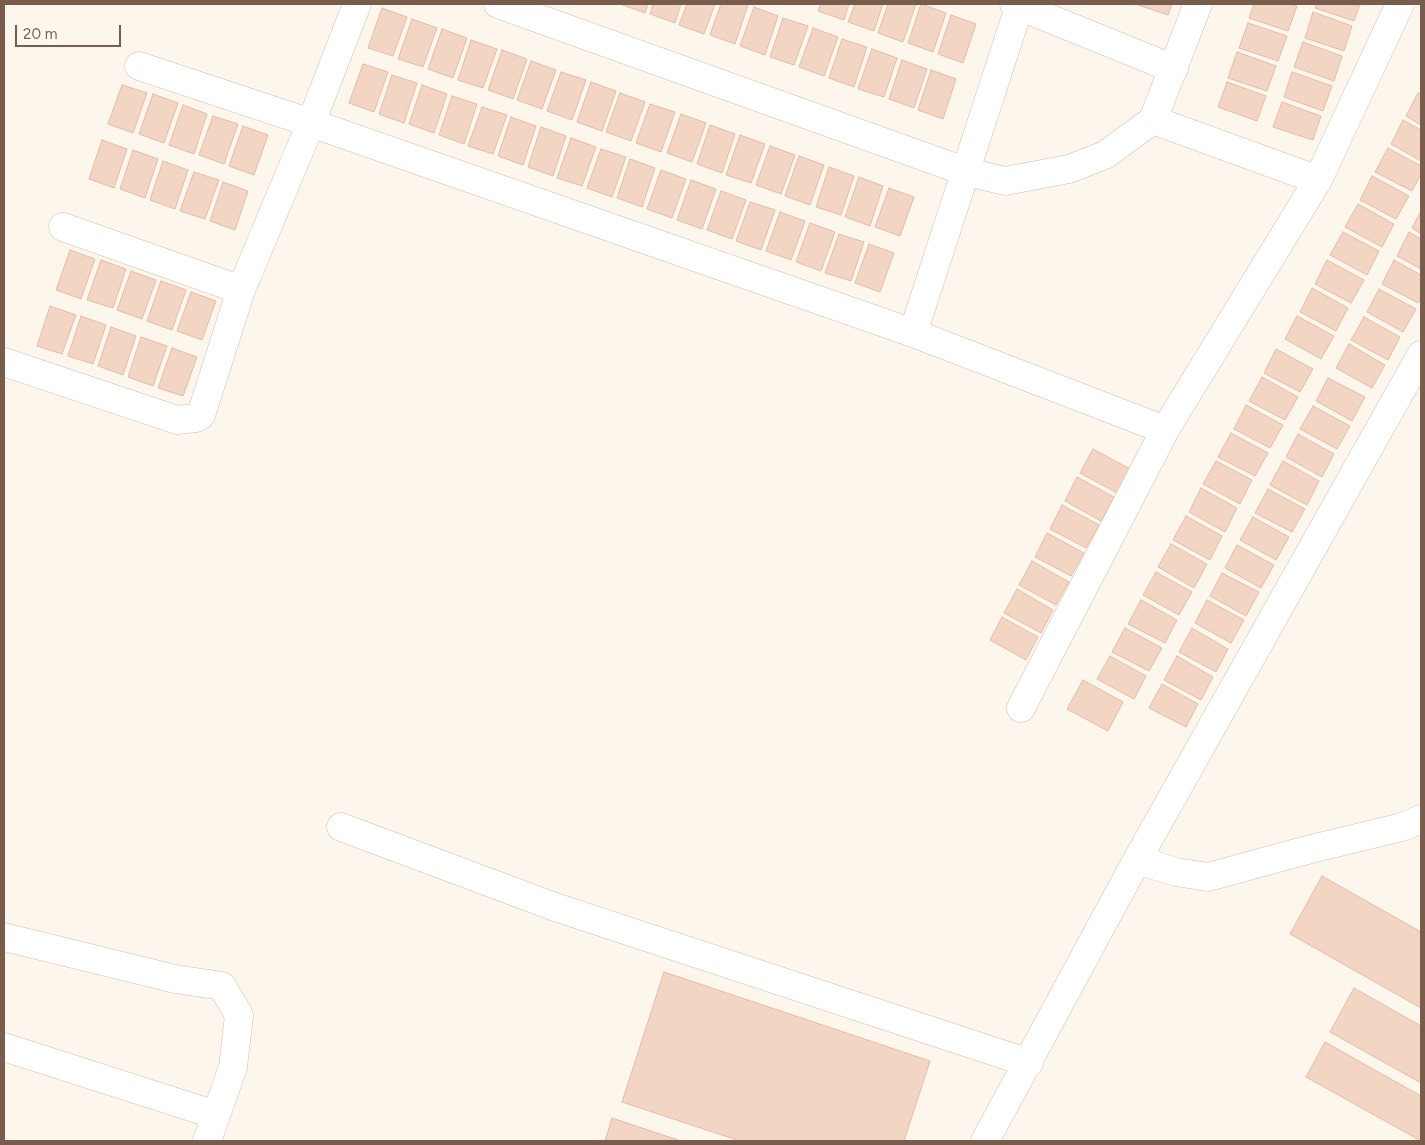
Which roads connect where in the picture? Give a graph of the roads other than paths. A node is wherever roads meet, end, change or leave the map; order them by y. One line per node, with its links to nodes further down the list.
1 (357, 4): 9 (street)
2 (498, 4): 10 (street)
3 (1018, 4): 7 (street); 10 (street)
4 (1198, 4): 7 (street)
5 (1400, 4): 11 (street)
6 (139, 66): 9 (street)
7 (1174, 69): 8 (street)
8 (1152, 120): 10 (street); 11 (street)
9 (311, 122): 13 (street); 14 (street)
10 (967, 172): 14 (street)
11 (1318, 180): 17 (street)
12 (63, 227): 13 (street)
13 (241, 290): 16 (street)
14 (913, 333): 17 (street)
15 (1421, 355): 21 (street)
16 (4, 362)
17 (1165, 430): 18 (street)
18 (1021, 708)
19 (1421, 819): 21 (street)
20 (341, 827): 24 (street)
21 (1137, 860): 24 (street)
22 (4, 937): 25 (street)
23 (4, 1047): 25 (street)
24 (1029, 1063): 27 (street)
25 (216, 1115): 26 (street)
26 (207, 1141)
27 (985, 1141)

